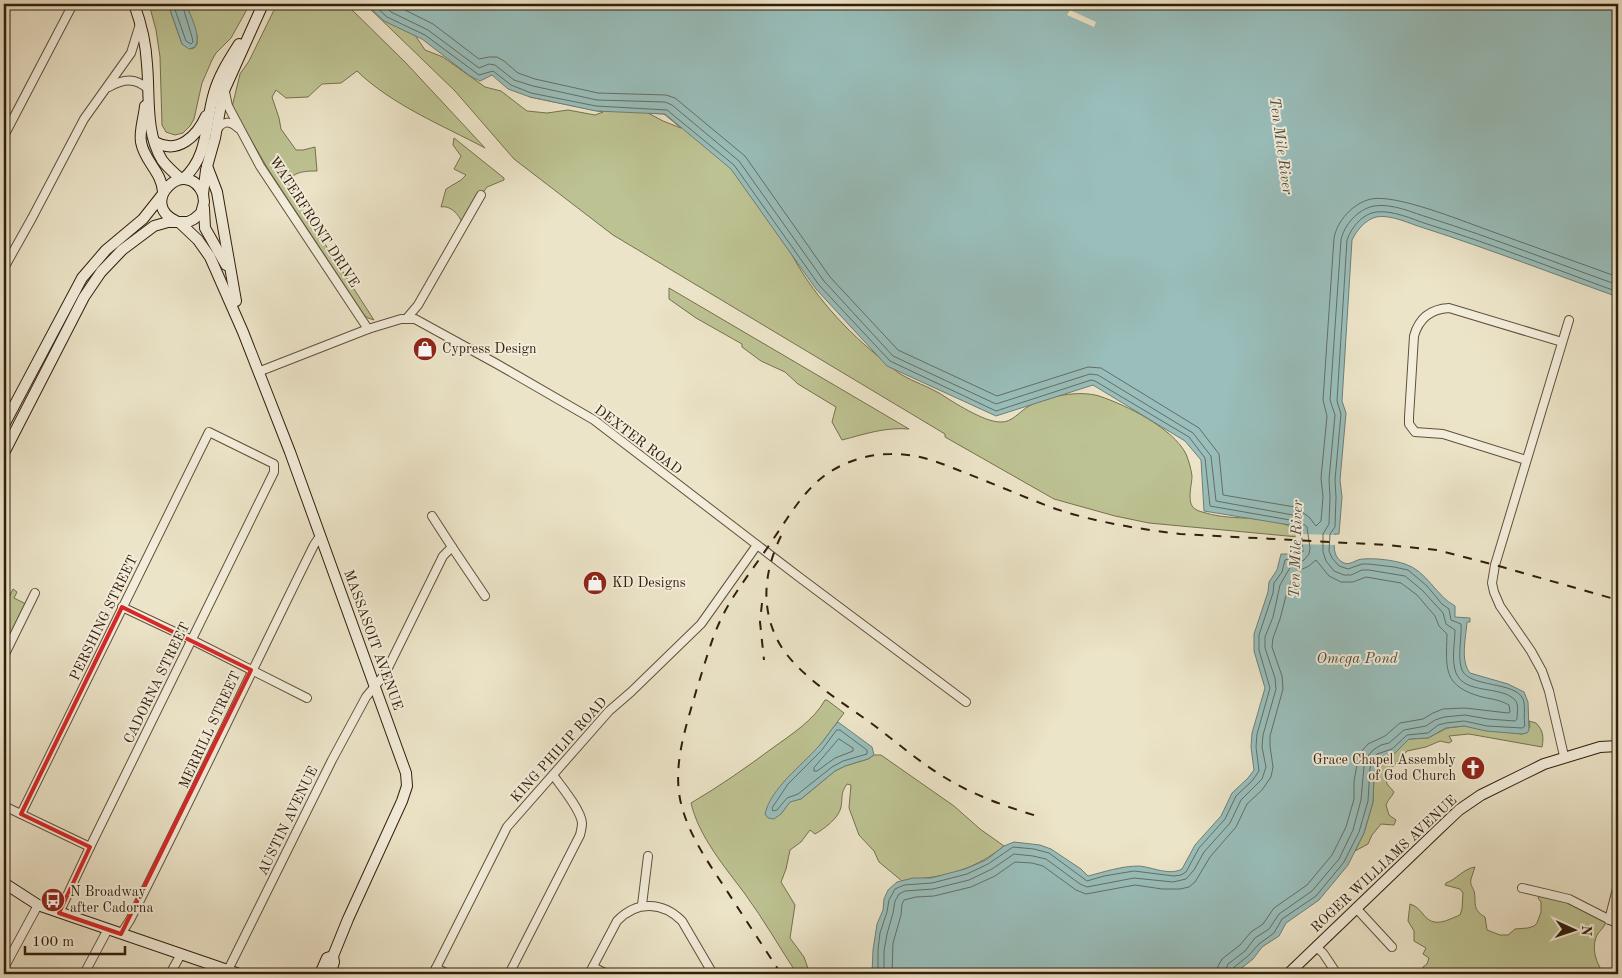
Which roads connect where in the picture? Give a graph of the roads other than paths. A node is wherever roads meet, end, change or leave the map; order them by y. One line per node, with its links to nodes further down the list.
1 (72, 4): 12 (street)
2 (134, 4): 5 (main road)
3 (263, 4): 4 (main road)
4 (257, 18): 7 (main road); 9 (main road)
5 (140, 23): 6 (main road); 8 (street)
6 (148, 89): 8 (street); 13 (main road); 16 (main road)
7 (225, 89): 10 (street, WATERFRONT DRIVE); 11 (main road)
8 (103, 92): 21 (street)
9 (210, 106): 13 (main road); 15 (main road)
10 (239, 129): 11 (street); 25 (street, WATERFRONT DRIVE)
11 (216, 132): 14 (main road)
12 (4, 136)
13 (155, 142): 15 (main road)
14 (207, 165): 17 (main road); 22 (main road)
15 (182, 179): 16 (main road); 17 (main road)
16 (163, 193): 20 (main road); 29 (main road)
17 (203, 194): 19 (main road)
18 (482, 195): 23 (street)
19 (204, 205): 20 (main road); 22 (main road, MASSASOIT AVENUE)
20 (177, 222): 26 (main road, MASSASOIT AVENUE); 31 (main road)
21 (4, 268)
22 (236, 301): 26 (main road, MASSASOIT AVENUE)
23 (408, 318): 25 (street); 35 (street, DEXTER ROAD)
24 (1569, 320): 27 (street)
25 (368, 329): 28 (street)
26 (243, 332): 28 (main road, MASSASOIT AVENUE)
27 (1562, 342): 32 (street); 32 (street)
28 (258, 372): 34 (main road, MASSASOIT AVENUE)
29 (4, 425)
30 (209, 432): 39 (street, PERSHING STREET); 40 (street, CADORNA STREET)
31 (4, 453)
32 (1526, 460): 47 (street)
33 (432, 516): 36 (street)
34 (320, 536): 42 (street, MERRILL STREET); 43 (main road, MASSASOIT AVENUE)
35 (757, 545): 45 (street, DEXTER ROAD); 48 (street, KING PHILIP ROAD)
36 (452, 547): 38 (street); 43 (street, AUSTIN AVENUE)
37 (35, 593): 41 (street)
38 (484, 596)
39 (122, 607): 40 (street); 50 (street, PERSHING STREET)
40 (192, 640): 42 (street); 51 (street, CADORNA STREET)
41 (4, 656)
42 (252, 670): 44 (street); 63 (street, MERRILL STREET)
43 (375, 685): 67 (main road, MASSASOIT AVENUE); 69 (street, AUSTIN AVENUE)
44 (307, 698)
45 (966, 702)
46 (1618, 746): 47 (main road, ROGER WILLIAMS AVENUE)
47 (1564, 756): 58 (main road, ROGER WILLIAMS AVENUE)
48 (553, 775): 70 (street, KING PHILIP ROAD); 78 (street)
49 (4, 806): 50 (street)
50 (21, 814): 51 (street)
51 (90, 847): 59 (street, CADORNA STREET)
52 (648, 856): 57 (street)
53 (4, 884): 56 (main road)
54 (1618, 885): 60 (street)
55 (1522, 888): 60 (street)
56 (38, 905): 59 (main road); 68 (street)
57 (642, 905): 71 (street); 80 (street)
58 (1356, 908): 64 (main road, ROGER WILLIAMS AVENUE); 65 (street)
59 (60, 913): 62 (main road)
60 (1609, 920): 61 (street)
61 (1618, 924)
62 (108, 929): 63 (main road); 72 (street)
63 (121, 934): 66 (main road)
64 (1316, 947): 81 (main road, ROGER WILLIAMS AVENUE); 82 (street)
65 (1392, 947)
66 (181, 954): 69 (main road); 73 (street)
67 (333, 956): 75 (main road, MASSASOIT AVENUE); 76 (main road, MASSASOIT AVENUE)
68 (4, 968)
69 (228, 970): 74 (main road)
70 (434, 971): 77 (street)
71 (591, 971): 79 (street)
72 (84, 974)
73 (170, 974)
74 (239, 974)
75 (320, 974)
76 (330, 974)
77 (448, 974)
78 (508, 974)
79 (606, 974)
80 (713, 974)
81 (1288, 974)
82 (1337, 974)

